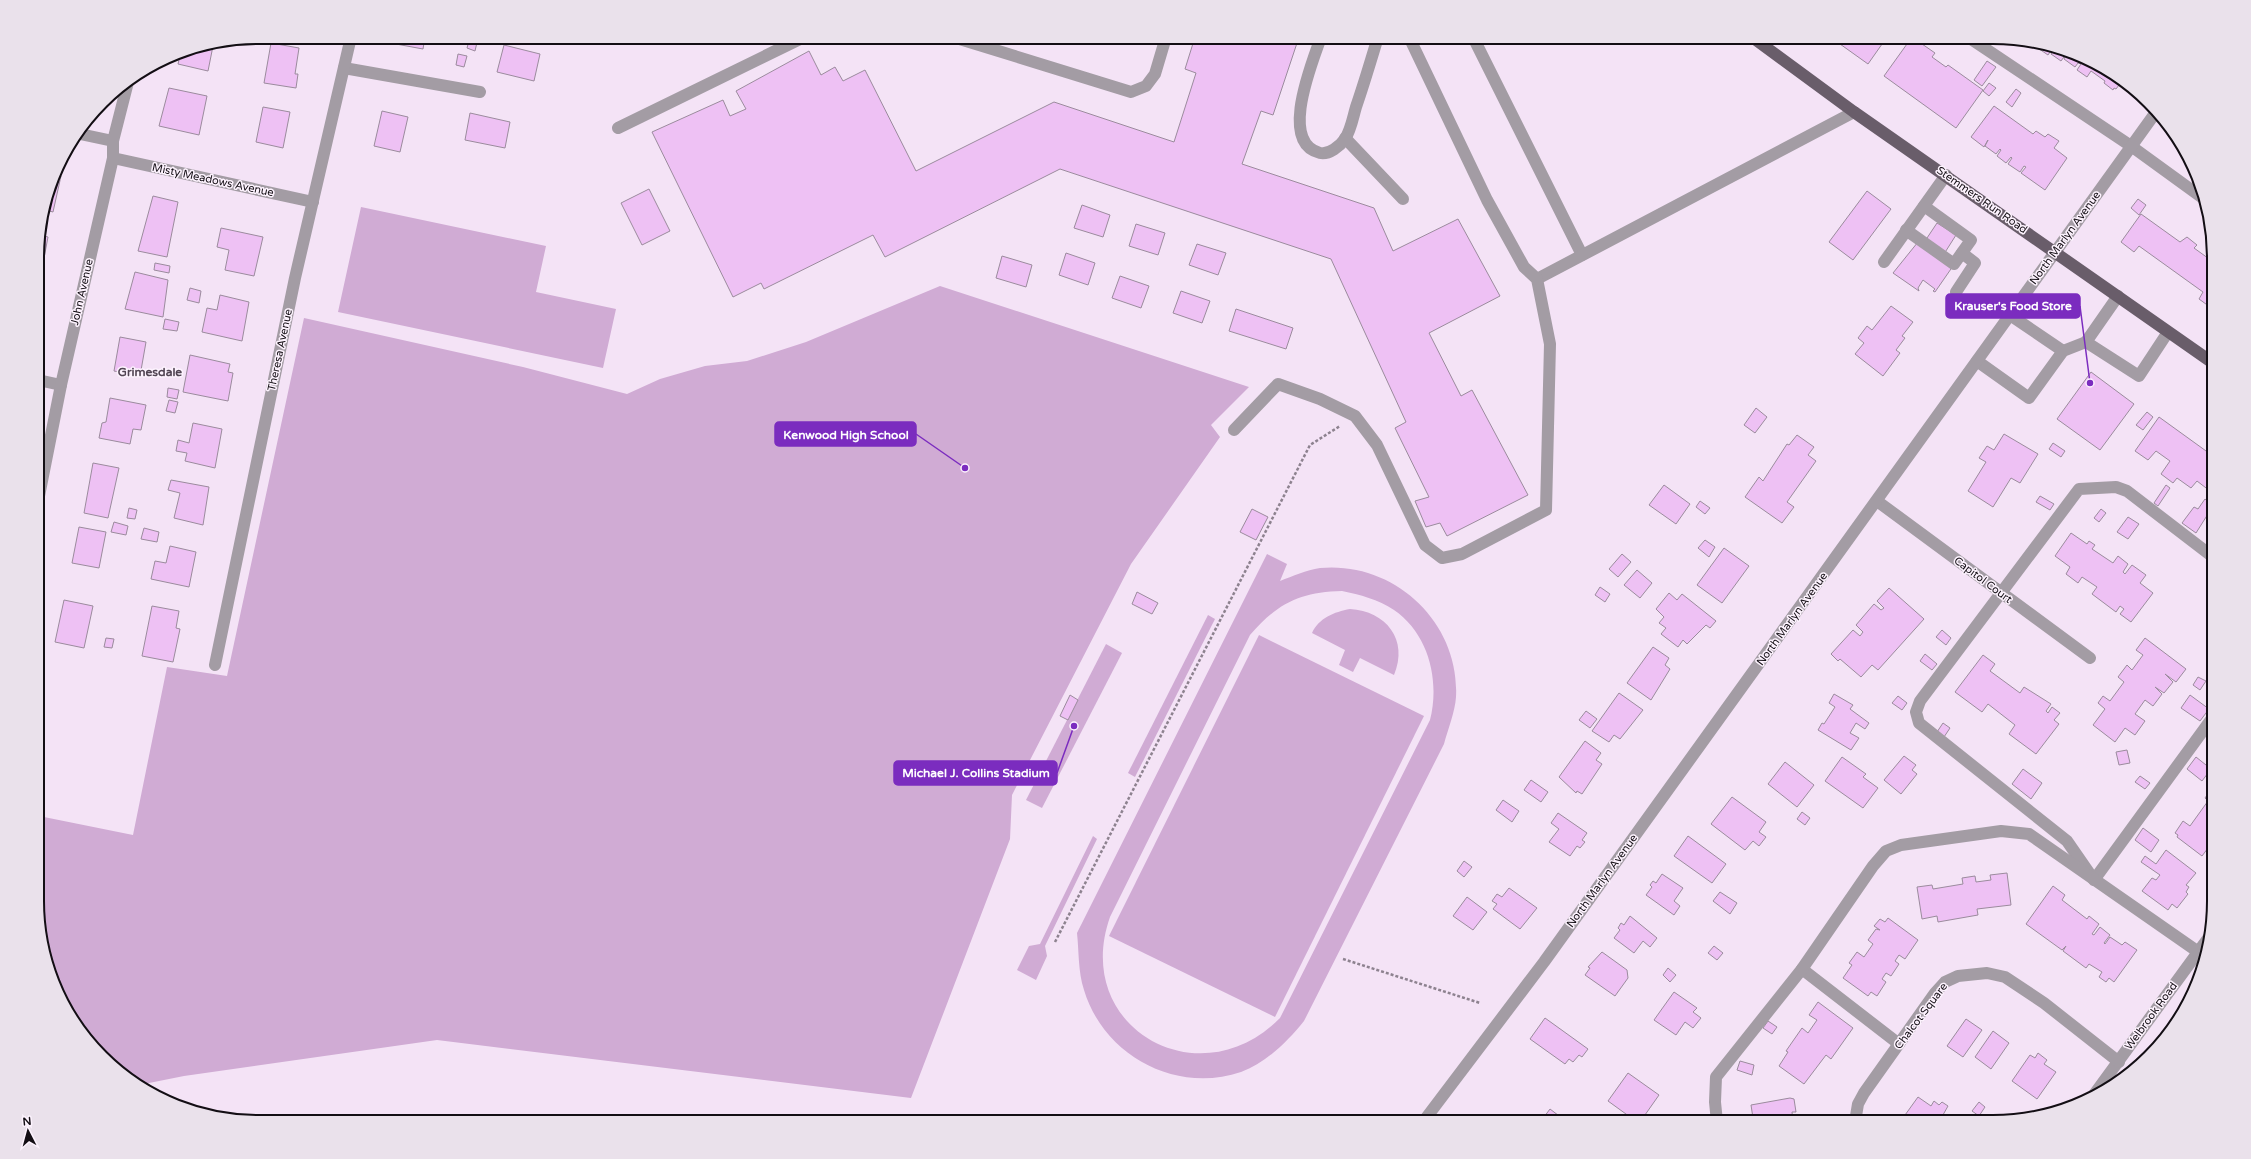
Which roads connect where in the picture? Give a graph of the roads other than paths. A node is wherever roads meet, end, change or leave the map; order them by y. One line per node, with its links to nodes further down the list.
1 (349, 44): 11 (street, Theresa Avenue)
2 (790, 44): 16 (street)
3 (976, 44): 4 (street)
4 (1164, 44)
5 (1319, 44): 18 (street)
6 (1376, 44): 18 (street)
7 (1412, 44): 32 (street)
8 (1476, 44): 30 (street)
9 (1762, 44): 14 (main road, Stemmers Run Road)
10 (1978, 44): 20 (street)
11 (344, 68): 13 (street); 25 (street, Theresa Avenue)
12 (126, 90): 19 (street, John Avenue)
13 (480, 92)
14 (1854, 112): 22 (main road, Stemmers Run Road); 30 (street)
15 (2153, 116): 20 (street, North Marlyn Avenue)
16 (618, 128)
17 (83, 135): 19 (street)
18 (1345, 138): 24 (street)
19 (113, 141): 21 (street, John Avenue)
20 (2131, 146): 23 (street); 28 (street, North Marlyn Avenue)
21 (113, 158): 25 (street, Misty Meadows Avenue); 42 (street, John Avenue)
22 (1946, 175): 26 (street); 28 (main road, Stemmers Run Road)
23 (2198, 194)
24 (1403, 199)
25 (313, 202): 49 (street, Theresa Avenue)
26 (1924, 206): 27 (street); 29 (street)
27 (1906, 230): 29 (street); 31 (street)
28 (2055, 251): 34 (main road, Stemmers Run Road); 35 (street, North Marlyn Avenue)
29 (1962, 253): 33 (street)
30 (1582, 255): 32 (street)
31 (1884, 262)
32 (1537, 279): 43 (street)
33 (1956, 292)
34 (2118, 296): 36 (main road, Stemmers Run Road); 37 (street)
35 (2010, 315): 38 (street); 40 (street, North Marlyn Avenue)
36 (2168, 332): 37 (street); 39 (main road, Stemmers Run Road)
37 (2086, 342): 38 (street)
38 (2063, 351): 40 (street)
39 (2207, 360)
40 (1977, 361): 45 (street, North Marlyn Avenue)
41 (44, 381): 42 (street)
42 (61, 385): 44 (street, John Avenue)
43 (1234, 430)
44 (44, 471)
45 (1877, 501): 47 (street, Capitol Court); 58 (street, North Marlyn Avenue)
46 (2207, 552): 47 (street)
47 (2002, 593): 48 (street, Capitol Court); 51 (street)
48 (2090, 658)
49 (215, 665)
50 (2207, 727): 51 (street)
51 (2094, 880): 52 (street); 54 (street)
52 (2200, 954)
53 (2199, 958): 56 (street, Welbrook Road)
54 (1802, 969): 55 (street); 59 (street)
55 (1899, 1044): 56 (street, Chalcot Square); 60 (street, Chalcot Square)
56 (2119, 1062): 57 (street, Welbrook Road)
57 (2101, 1085)
58 (1428, 1115)
59 (1717, 1115)
60 (1856, 1115)

